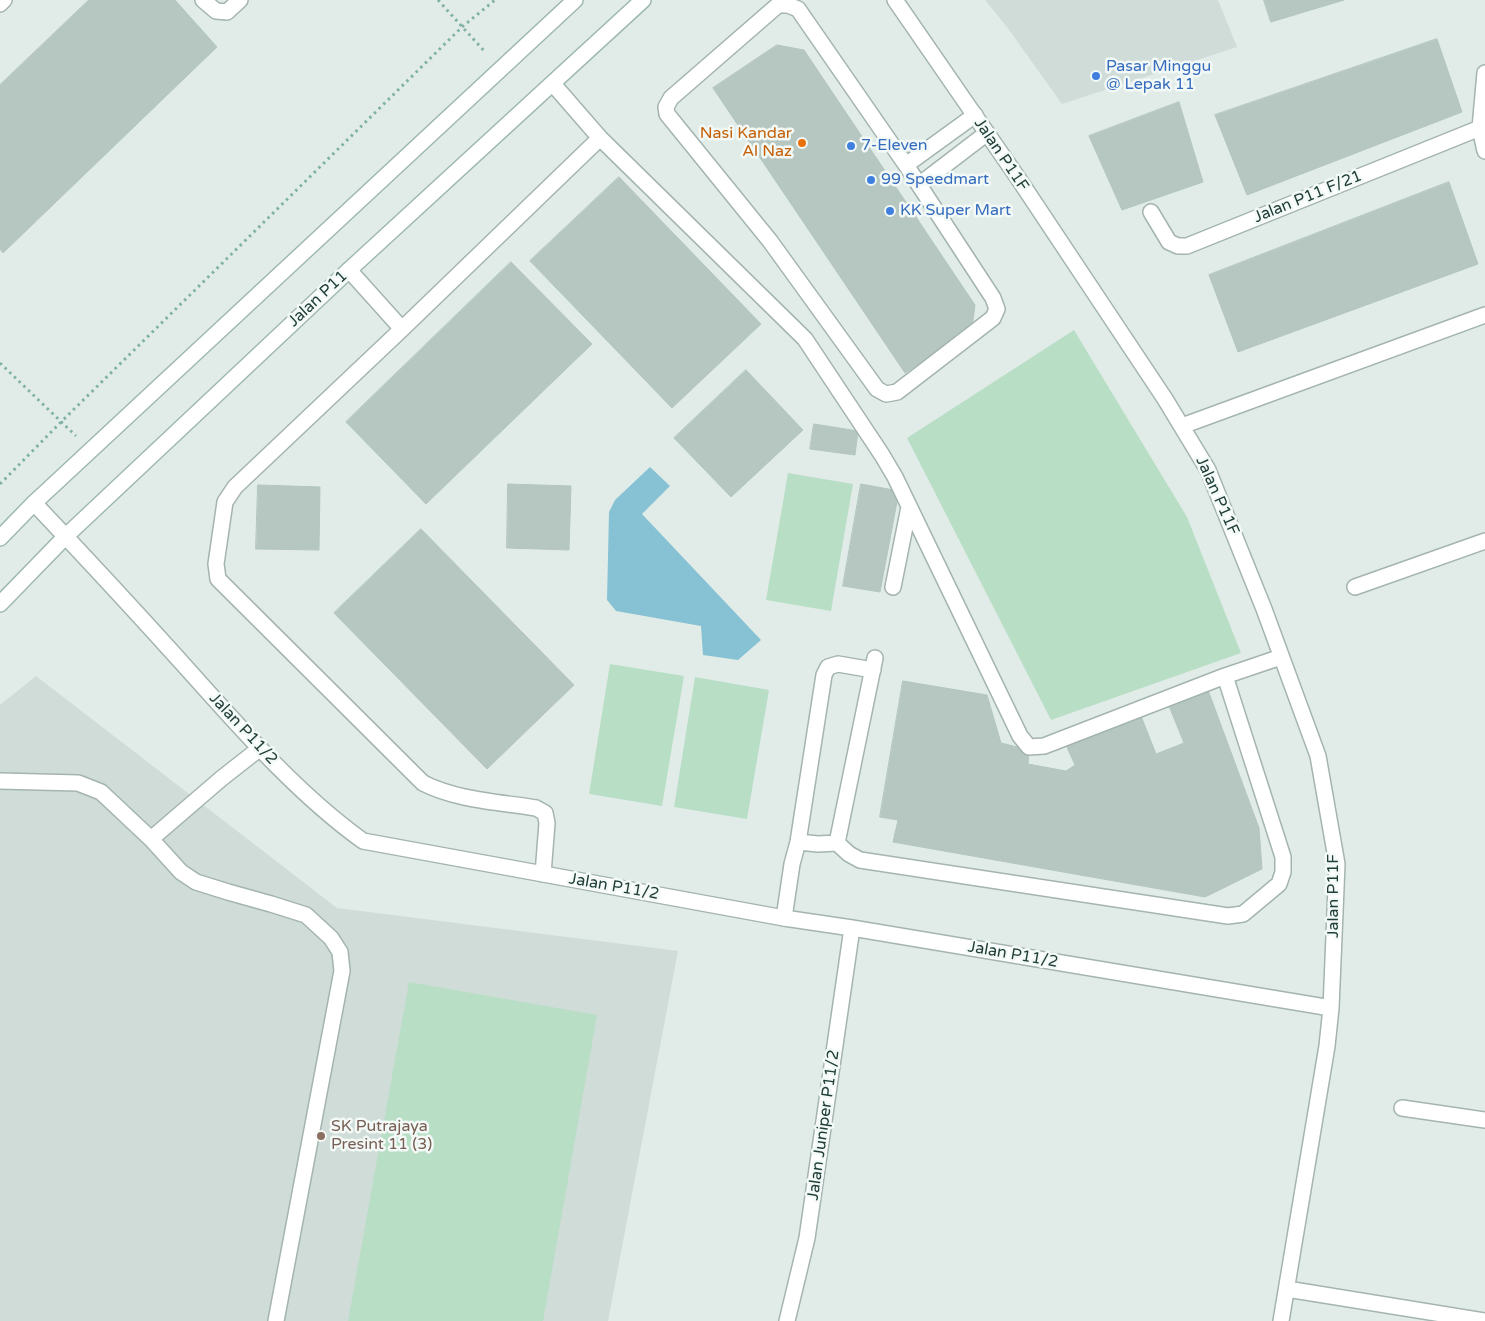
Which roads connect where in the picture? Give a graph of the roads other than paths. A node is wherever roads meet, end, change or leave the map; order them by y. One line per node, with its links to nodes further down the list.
1 (4, 0): 7 (street)
2 (203, 0): 3 (street)
3 (240, 0)
4 (575, 0): 22 (street)
5 (643, 0): 9 (street, Jalan P11)
6 (896, 0): 10 (street, Jalan P11F)
7 (0, 4)
8 (1485, 72): 11 (street)
9 (553, 84): 13 (street); 18 (street, Jalan P11)
10 (975, 116): 12 (street, Jalan P11F); 15 (street)
11 (1480, 128): 14 (street); 17 (street, Jalan P11 F/21)
12 (987, 133): 16 (street); 21 (street, Jalan P11F)
13 (600, 138): 20 (street); 23 (street)
14 (1485, 151)
15 (906, 165): 16 (street); 16 (street)
16 (919, 185)
17 (1151, 212)
18 (349, 270): 20 (street); 24 (street, Jalan P11)
19 (1485, 315): 21 (street)
20 (402, 329): 37 (street)
21 (1182, 426): 30 (street, Jalan P11F)
22 (34, 503): 24 (street, Jalan P11/2); 25 (street)
23 (909, 507): 27 (street); 31 (street)
24 (66, 536): 29 (street, Jalan P11); 32 (street, Jalan P11/2)
25 (0, 538)
26 (1485, 541): 28 (street)
27 (894, 587)
28 (1355, 587)
29 (0, 604)
30 (1281, 657): 31 (street); 40 (street, Jalan P11F)
31 (1225, 676): 36 (street)
32 (259, 749): 34 (street); 37 (street, Jalan P11/2)
33 (0, 781): 34 (street)
34 (151, 839): 45 (street)
35 (798, 842): 36 (street); 36 (street); 38 (street)
36 (837, 843)
37 (543, 874): 38 (street, Jalan P11/2)
38 (784, 918): 39 (street, Jalan P11/2)
39 (852, 928): 40 (street, Jalan P11/2); 46 (street, Jalan Juniper P11/2)
40 (1331, 1008): 43 (street, Jalan P11F)
41 (1402, 1108): 42 (street)
42 (1485, 1120)
43 (1287, 1289): 44 (street); 47 (street, Jalan P11F)
44 (1485, 1320)
45 (276, 1321)
46 (787, 1321)
47 (1281, 1321)

